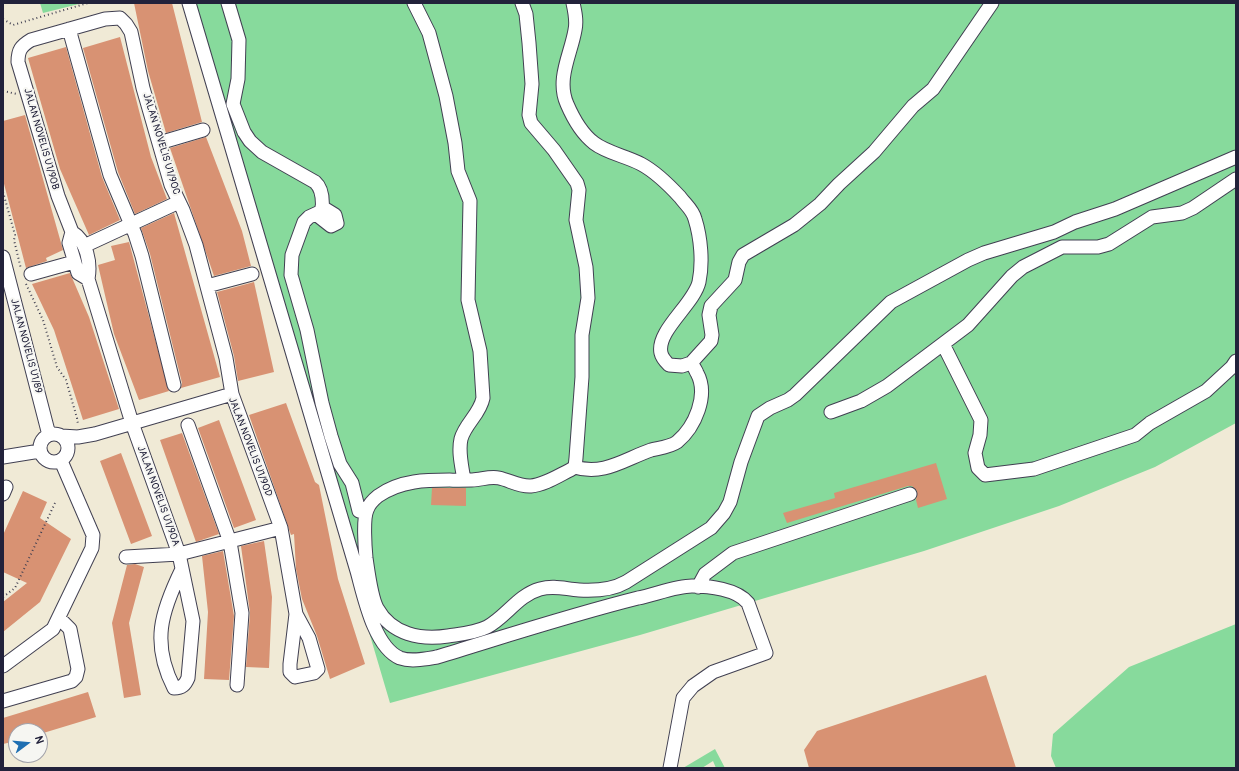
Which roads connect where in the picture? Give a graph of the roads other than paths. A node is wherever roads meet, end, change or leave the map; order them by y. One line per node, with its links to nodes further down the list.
1 (189, 3): 47 (street)
2 (228, 3): 41 (street)
3 (414, 3): 39 (street)
4 (522, 3): 38 (street)
5 (573, 3): 27 (street)
6 (992, 3): 27 (street)
7 (69, 29): 8 (street, JALAN NOVELIS U1/90C); 10 (street, JALAN NOVELIS U1/90C); 14 (street)
8 (22, 46): 15 (street, JALAN NOVELIS U1/90B)
9 (203, 130): 10 (street)
10 (159, 142): 13 (street, JALAN NOVELIS U1/90C)
11 (1236, 156): 16 (street)
12 (1236, 179): 18 (street)
13 (179, 202): 14 (street); 24 (street, JALAN NOVELIS U1/90C)
14 (131, 224): 17 (street); 28 (street)
15 (72, 232): 17 (street, JALAN NOVELIS U1/90B); 20 (street, JALAN NOVELIS U1/90B)
16 (1054, 232): 18 (street); 41 (street)
17 (84, 246): 23 (street, JALAN NOVELIS U1/90B)
18 (1062, 247): 25 (street)
19 (3, 257): 34 (street, JALAN NOVELIS U1/89)
20 (74, 262): 22 (street); 23 (street, JALAN NOVELIS U1/90B)
21 (252, 274): 24 (street)
22 (26, 275)
23 (88, 279): 31 (street, JALAN NOVELIS U1/90B)
24 (207, 286): 29 (street, JALAN NOVELIS U1/90C)
25 (943, 344): 26 (street); 30 (street)
26 (1236, 361)
27 (691, 363): 38 (street)
28 (174, 384)
29 (232, 394): 31 (street, JALAN NOVELIS U1/90D); 42 (street, JALAN NOVELIS U1/90D)
30 (831, 412)
31 (132, 423): 33 (street, JALAN NOVELIS U1/90D); 44 (street, JALAN NOVELIS U1/90A)
32 (188, 425): 43 (street)
33 (95, 434): 34 (street, JALAN NOVELIS U1/90D); 37 (street, JALAN NOVELIS U1/90D)
34 (55, 435): 35 (street); 37 (street)
35 (40, 451): 36 (street); 37 (street)
36 (3, 457)
37 (64, 457): 49 (street)
38 (575, 467): 39 (street)
39 (464, 480): 41 (street)
40 (910, 494): 47 (street)
41 (366, 512)
42 (281, 528): 43 (street); 48 (street, JALAN NOVELIS U1/90D)
43 (230, 542): 44 (street); 51 (street)
44 (179, 554): 45 (street); 46 (street, JALAN NOVELIS U1/90A)
45 (126, 558)
46 (182, 569): 46 (street, JALAN NOVELIS U1/90A)
47 (698, 587): 53 (street)
48 (296, 614)
49 (59, 618): 50 (street); 52 (street)
50 (3, 666)
51 (237, 685)
52 (3, 701)
53 (670, 768)

